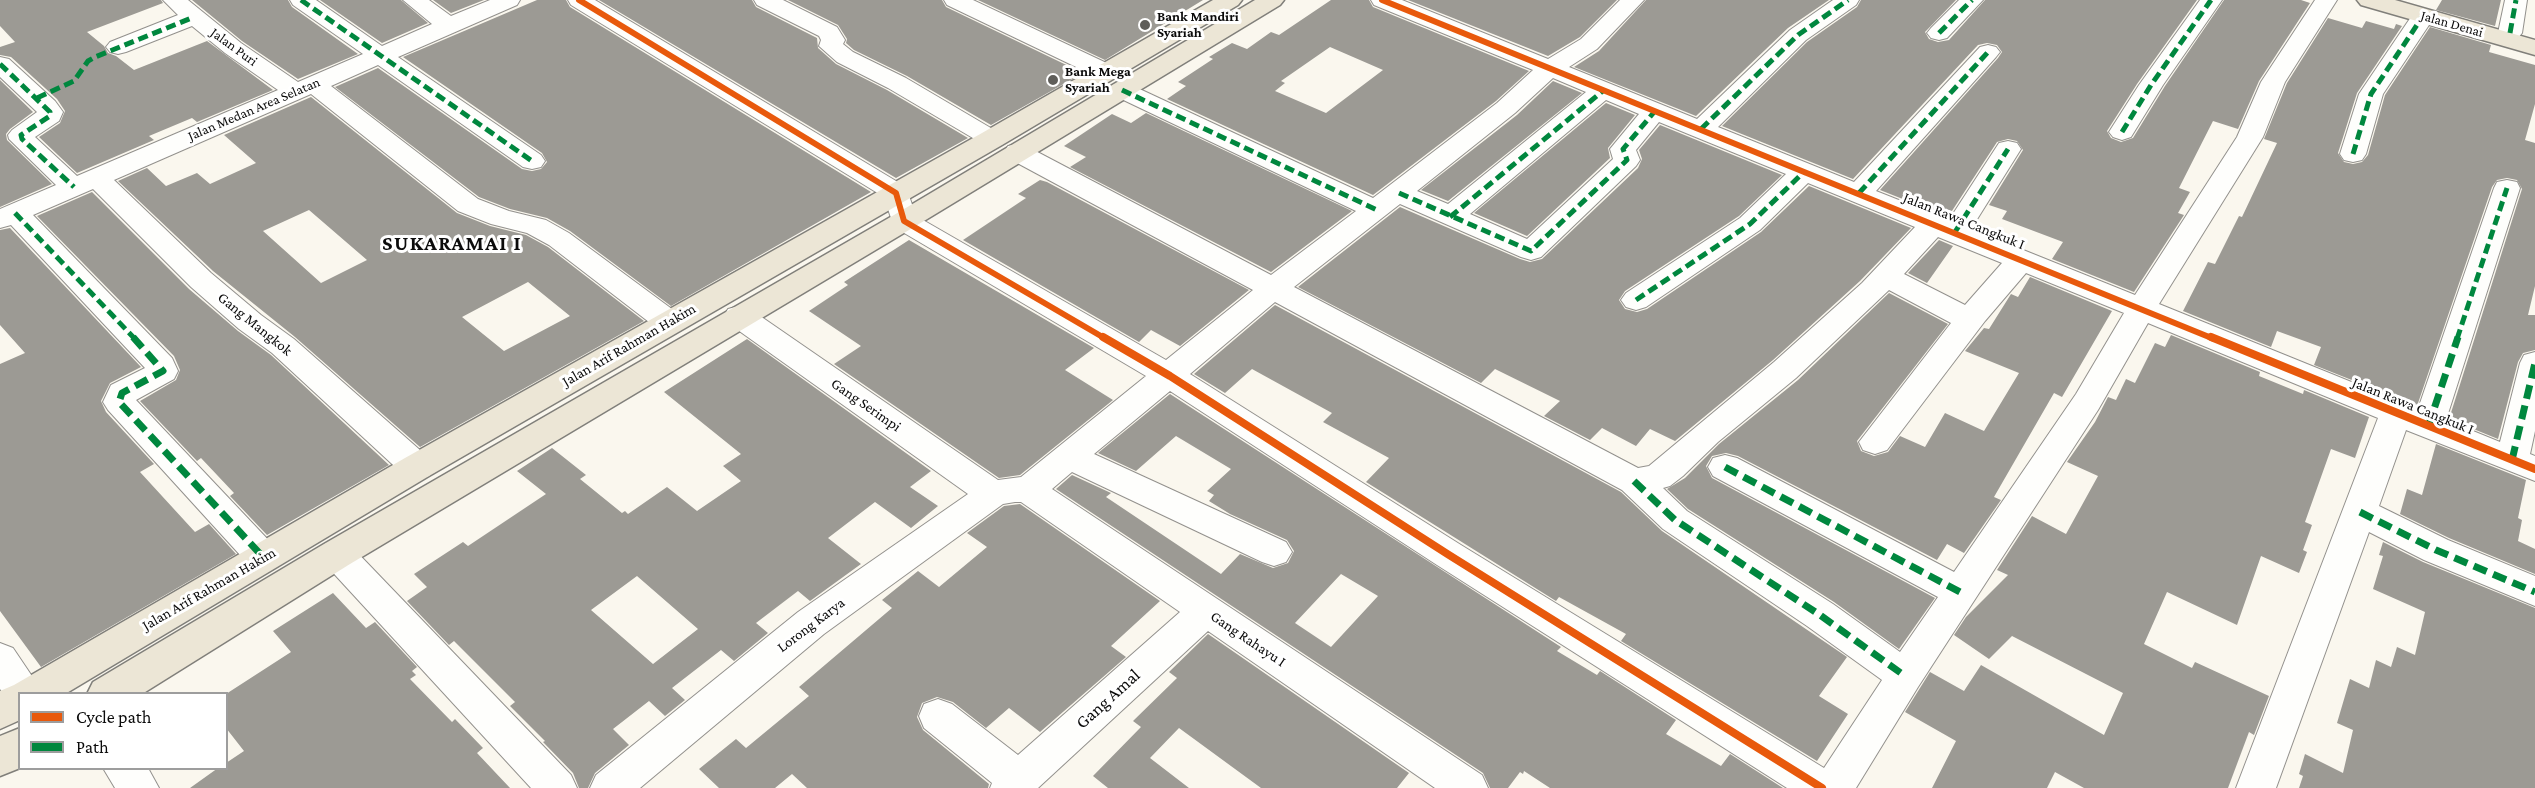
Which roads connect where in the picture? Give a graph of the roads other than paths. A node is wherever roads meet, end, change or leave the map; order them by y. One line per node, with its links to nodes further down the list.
1 (174, 0): 20 (street, Jalan Puri)
2 (301, 0): 28 (street)
3 (414, 0): 21 (street)
4 (509, 0): 21 (street, Jalan Medan Area Selatan)
5 (579, 0): 46 (street)
6 (765, 0): 37 (street)
7 (955, 0): 31 (street)
8 (1230, 0): 31 (main road, Jalan Arif Rahman Hakim)
9 (1272, 0): 31 (main road, Jalan Arif Rahman Hakim)
10 (1382, 0): 30 (street, Jalan Rawa Cangkuk I)
11 (1633, 0): 30 (street, Lorong Karya)
12 (1848, 0): 35 (street)
13 (1972, 0): 22 (street)
14 (2211, 0): 36 (street)
15 (2326, 0): 54 (street)
16 (2369, 0): 19 (main road, Jalan Denai)
17 (2396, 0): 23 (main road, Jalan Denai)
18 (2516, 0): 23 (street)
19 (2423, 16): 26 (main road, Jalan Denai); 39 (street)
20 (194, 17): 25 (street); 32 (street, Jalan Puri)
21 (448, 25): 28 (street, Jalan Medan Area Selatan)
22 (1940, 33)
23 (2510, 33): 24 (main road, Jalan Denai)
24 (2535, 40)
25 (118, 47)
26 (2535, 48)
27 (1988, 52): 44 (street)
28 (378, 55): 32 (street, Jalan Medan Area Selatan); 40 (street)
29 (0, 64): 42 (street, Gang Mangkok)
30 (1550, 68): 33 (street, Jalan Rawa Cangkuk I); 45 (street, Lorong Karya)
31 (1114, 81): 37 (main road, Jalan Arif Rahman Hakim); 45 (street)
32 (305, 88): 42 (street, Jalan Medan Area Selatan); 57 (street, Jalan Puri)
33 (1604, 90): 34 (street, Jalan Rawa Cangkuk I); 48 (street)
34 (1655, 111): 35 (street, Jalan Rawa Cangkuk I); 48 (street)
35 (1701, 129): 41 (street, Jalan Rawa Cangkuk I)
36 (2122, 132)
37 (1005, 145): 46 (main road, Jalan Arif Rahman Hakim); 52 (street)
38 (2008, 149): 49 (street)
39 (2354, 154)
40 (532, 161)
41 (1805, 171): 44 (street, Jalan Rawa Cangkuk I); 53 (street)
42 (85, 182): 47 (street, Jalan Medan Area Selatan); 65 (street, Gang Mangkok)
43 (2507, 188): 60 (street)
44 (1859, 193): 49 (street, Jalan Rawa Cangkuk I)
45 (1388, 201): 48 (street); 52 (street, Lorong Karya)
46 (900, 207): 55 (main road, Jalan Arif Rahman Hakim); 57 (main road, Jalan Arif Rahman Hakim); 59 (street)
47 (7, 216): 71 (street)
48 (1450, 217)
49 (1945, 228): 50 (street, Jalan Rawa Cangkuk I); 51 (street)
50 (2022, 259): 54 (street, Jalan Rawa Cangkuk I); 56 (street)
51 (1885, 276): 56 (street); 66 (street)
52 (1274, 288): 59 (street, Lorong Karya); 66 (street)
53 (1636, 300)
54 (2141, 309): 60 (street, Jalan Rawa Cangkuk I); 72 (street)
55 (739, 316): 67 (street, Gang Serimpi); 70 (main road, Jalan Arif Rahman Hakim)
56 (1970, 320): 61 (street)
57 (669, 322): 65 (main road, Jalan Arif Rahman Hakim)
58 (2535, 363): 63 (street)
59 (1170, 375): 62 (street, Lorong Karya); 91 (street)
60 (2412, 421): 63 (street, Jalan Rawa Cangkuk I); 68 (street)
61 (1875, 442)
62 (1070, 455): 67 (street, Lorong Karya); 69 (street)
63 (2523, 464)
64 (1725, 466): 72 (street)
65 (417, 467): 71 (main road, Jalan Arif Rahman Hakim)
66 (1634, 481): 76 (street)
67 (1010, 492): 74 (street, Gang Rahayu I); 90 (street, Lorong Karya)
68 (2360, 512): 73 (street); 93 (street)
69 (1274, 552)
70 (337, 554): 79 (main road, Jalan Arif Rahman Hakim); 89 (street)
71 (263, 557): 78 (main road, Jalan Arif Rahman Hakim)
72 (1960, 592): 76 (street)
73 (2535, 592)
74 (1206, 611): 86 (street, Gang Rahayu I); 87 (street, Gang Amal)
75 (0, 659): 77 (street)
76 (1905, 676): 92 (street)
77 (27, 692)
78 (30, 692)
79 (109, 692)
80 (18, 701): 81 (main road)
81 (0, 711)
82 (938, 716): 87 (street)
83 (18, 748): 84 (main road)
84 (0, 758)
85 (125, 770): 88 (street)
86 (1444, 782)
87 (1015, 784)
88 (139, 788)
89 (557, 788)
90 (610, 788)
91 (1822, 788)
92 (1834, 788)
93 (2256, 788)

